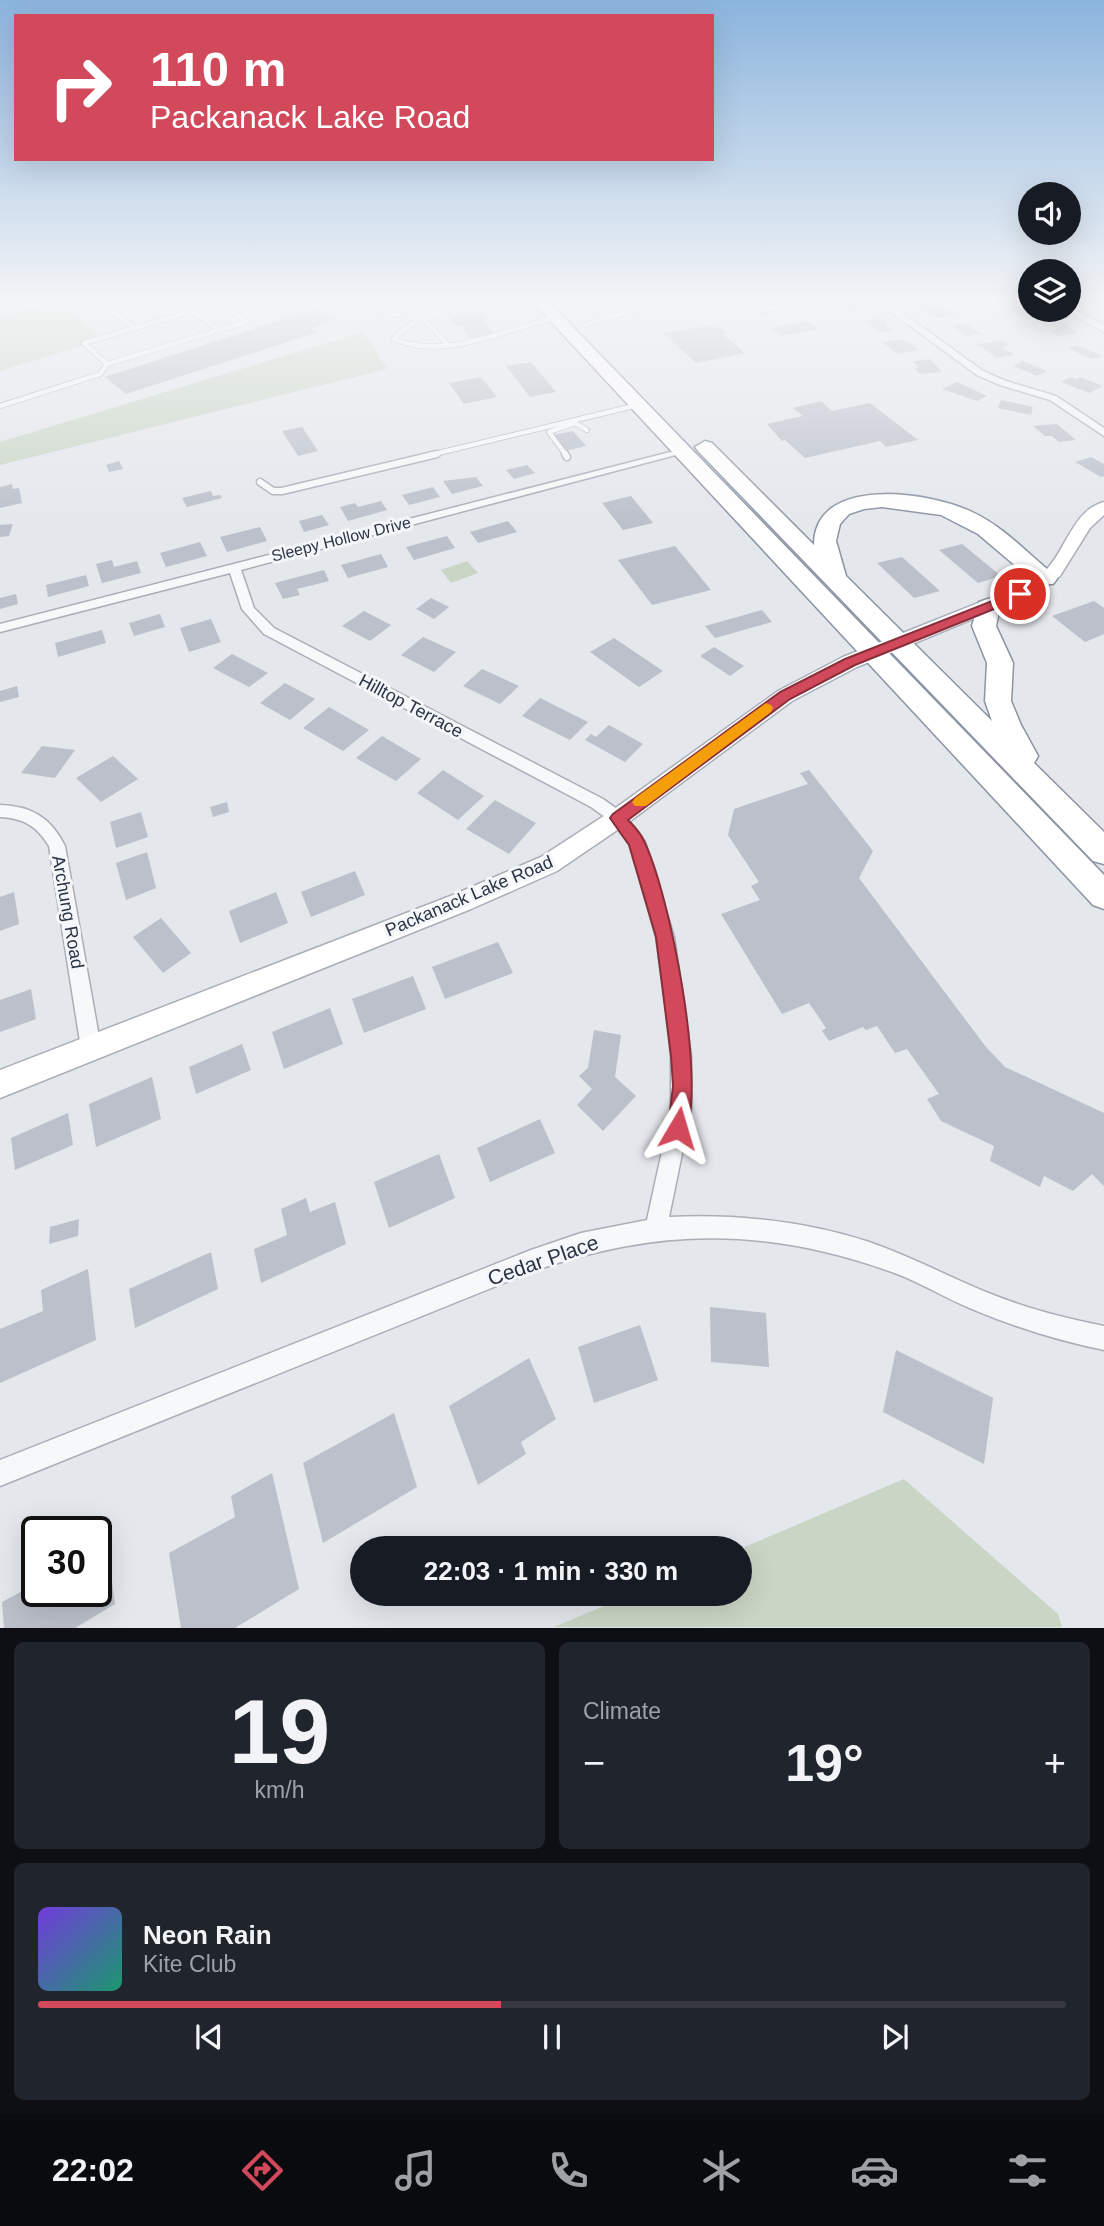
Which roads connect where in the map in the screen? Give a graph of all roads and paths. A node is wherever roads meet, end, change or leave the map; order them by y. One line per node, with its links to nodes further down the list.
1 (97, 375): 6 (lane)
2 (613, 375): 5 (highway)
3 (634, 375): 14 (highway)
4 (985, 375): 8 (street)
5 (638, 405): 9 (highway); 11 (lane)
6 (0, 406)
7 (587, 430): 10 (lane)
8 (1104, 433)
9 (682, 452): 13 (street, Sleepy Hollow Drive); 18 (highway)
10 (567, 457)
11 (260, 482)
12 (1104, 507): 15 (street, Packanack Lake Road)
13 (234, 567): 17 (street, Sleepy Hollow Drive); 21 (street, Hilltop Terrace)
14 (835, 578): 15 (highway); 18 (highway)
15 (1045, 579): 16 (street, Packanack Lake Road)
16 (988, 607): 18 (street, Packanack Lake Road); 19 (highway)
17 (0, 628)
18 (885, 648): 19 (highway); 21 (street, Packanack Lake Road); 23 (highway)
19 (1055, 803): 22 (highway)
20 (0, 811): 24 (street, Archung Road)
21 (618, 818): 24 (street, Packanack Lake Road); 26 (street)
22 (1104, 852)
23 (1104, 896)
24 (91, 1048): 25 (street, Packanack Lake Road)
25 (0, 1084)
26 (656, 1230): 27 (street, Cedar Place); 28 (street, Cedar Place)
27 (1104, 1338)
28 (0, 1473)

